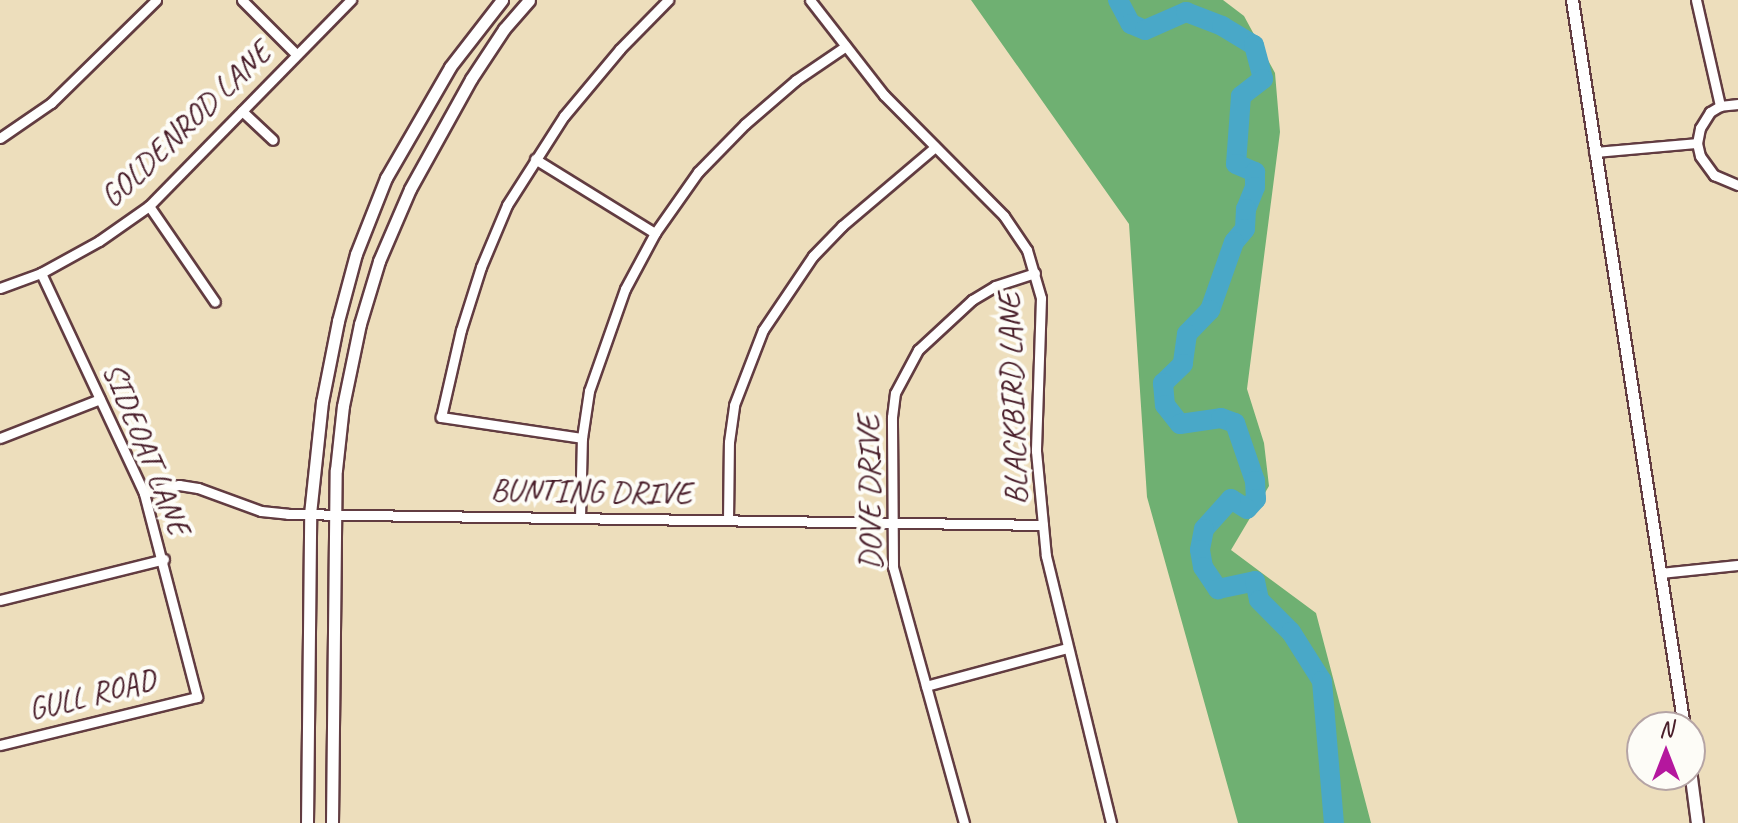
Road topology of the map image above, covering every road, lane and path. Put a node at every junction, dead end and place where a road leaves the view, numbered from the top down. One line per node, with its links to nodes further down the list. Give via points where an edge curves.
1 (156, 0): 15 (street, via 51,103)
2 (242, 0): 11 (street)
3 (351, 0): 11 (street, GOLDENROD LANE)
4 (502, 0): 32 (street, via 421,113 386,178 356,254 322,402)
5 (529, 0): 33 (street, via 447,118 379,261 343,406)
6 (668, 0): 20 (street, via 620,49)
7 (810, 0): 10 (street, BLACKBIRD LANE)
8 (1572, 0): 19 (street)
9 (1696, 0): 13 (street)
10 (846, 46): 18 (street, BLACKBIRD LANE); 23 (street, via 745,124 698,172)
11 (296, 54): 14 (street, GOLDENROD LANE)
12 (1738, 104): 13 (street)
13 (1720, 106): 17 (street, via 1704,120)
14 (242, 111): 16 (street); 22 (street, GOLDENROD LANE)
15 (0, 138)
16 (273, 140)
17 (1697, 143): 19 (street); 21 (street, via 1714,175)
18 (935, 147): 25 (street, BLACKBIRD LANE, via 1004,216); 35 (street, via 813,256 763,330 734,405)
19 (1594, 152): 40 (street)
20 (535, 159): 23 (street); 30 (street, via 507,205 481,267 441,417)
21 (1738, 185)
22 (149, 206): 24 (street, GOLDENROD LANE); 27 (street)
23 (655, 233): 30 (street, via 603,343)
24 (41, 273): 26 (street, GOLDENROD LANE); 28 (street, SIDEOAT LANE)
25 (1035, 273): 36 (street, DOVE DRIVE, via 972,300 918,350 904,372 892,417); 37 (street, BLACKBIRD LANE, via 1041,298 1036,451)
26 (0, 288)
27 (215, 302)
28 (100, 399): 29 (street); 31 (street, SIDEOAT LANE)
29 (0, 438)
30 (582, 438): 34 (street)
31 (144, 493): 32 (street, BUNTING DRIVE, via 179,485 261,511); 38 (street, SIDEOAT LANE)
32 (310, 514): 33 (street, BUNTING DRIVE); 48 (street)
33 (333, 514): 34 (street, BUNTING DRIVE); 49 (street)
34 (580, 518): 35 (street, BUNTING DRIVE)
35 (728, 520): 36 (street, BUNTING DRIVE)
36 (891, 522): 37 (street, BUNTING DRIVE); 43 (street, DOVE DRIVE, via 893,567)
37 (1043, 525): 42 (street, BLACKBIRD LANE)
38 (164, 559): 41 (street); 44 (street, SIDEOAT LANE)
39 (1738, 565): 40 (street)
40 (1660, 573): 45 (street)
41 (0, 600)
42 (1067, 648): 43 (street); 51 (street, BLACKBIRD LANE)
43 (926, 686): 50 (street, DOVE DRIVE)
44 (197, 697): 46 (street, GULL ROAD)
45 (1682, 711)
46 (0, 745)
47 (1693, 791): 52 (street)
48 (307, 823)
49 (332, 823)
50 (964, 823)
51 (1111, 823)
52 (1697, 823)

